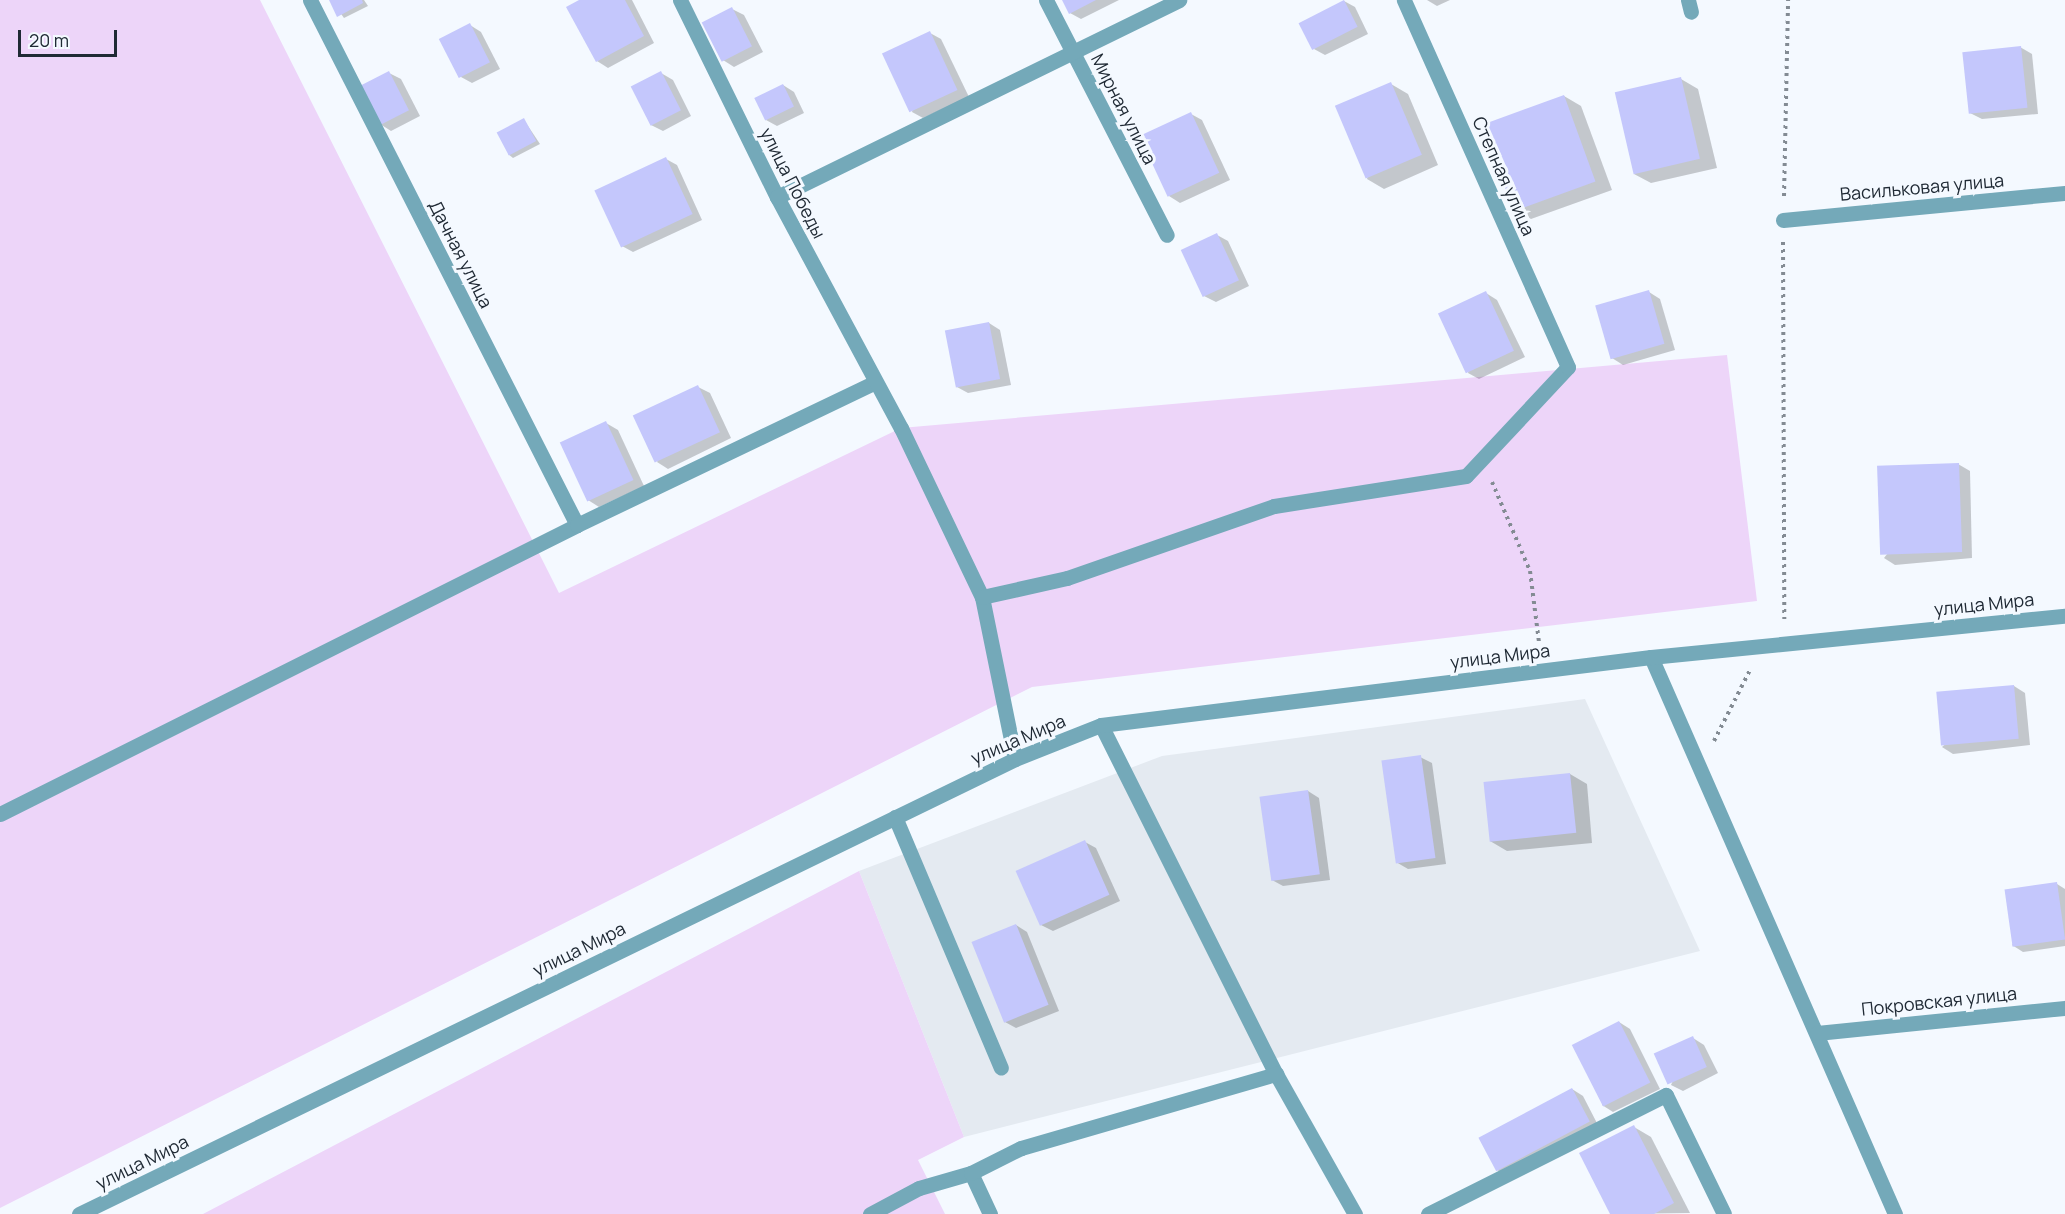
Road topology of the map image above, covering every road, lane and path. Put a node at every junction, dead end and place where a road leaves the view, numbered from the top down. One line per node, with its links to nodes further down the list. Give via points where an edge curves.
1 (310, 0): 14 (street, Дачная улица)
2 (680, 0): 9 (street, улица Победы)
3 (1046, 0): 7 (street, Мирная улица)
4 (1179, 0): 7 (street)
5 (1404, 0): 13 (street, Степная улица, via 1568,367)
6 (1788, 0): 10 (path)
7 (1074, 55): 9 (street); 11 (street, Мирная улица)
8 (2065, 193): 10 (street, Васильковая улица)
9 (777, 197): 12 (street, улица Победы)
10 (1783, 220): 18 (path)
11 (1167, 235)
12 (875, 382): 14 (street); 15 (street, улица Победы)
13 (1481, 457): 15 (street, via 1466,476 1274,506 1067,578); 17 (path, via 1530,571)
14 (577, 525): 24 (street)
15 (982, 597): 22 (street, улица Победы)
16 (2065, 616): 18 (street, улица Мира)
17 (1539, 642)
18 (1784, 644): 19 (street, улица Мира)
19 (1763, 646): 20 (street, улица Мира); 23 (path)
20 (1651, 657): 21 (street, улица Мира); 23 (street)
21 (1101, 725): 22 (street, улица Мира); 29 (street)
22 (1015, 759): 25 (street, улица Мира)
23 (1700, 768): 27 (street)
24 (0, 814)
25 (895, 817): 28 (street); 31 (street, улица Мира)
26 (2065, 1008): 27 (street, Покровская улица)
27 (1817, 1033): 37 (street)
28 (1001, 1068)
29 (1276, 1074): 30 (street, via 1021,1148); 34 (street)
30 (971, 1173): 32 (street, via 919,1188); 33 (street)
31 (79, 1214)
32 (870, 1214)
33 (990, 1214)
34 (1355, 1214)
35 (1428, 1214): 36 (street, via 1666,1095)
36 (1725, 1214)
37 (1895, 1214)

